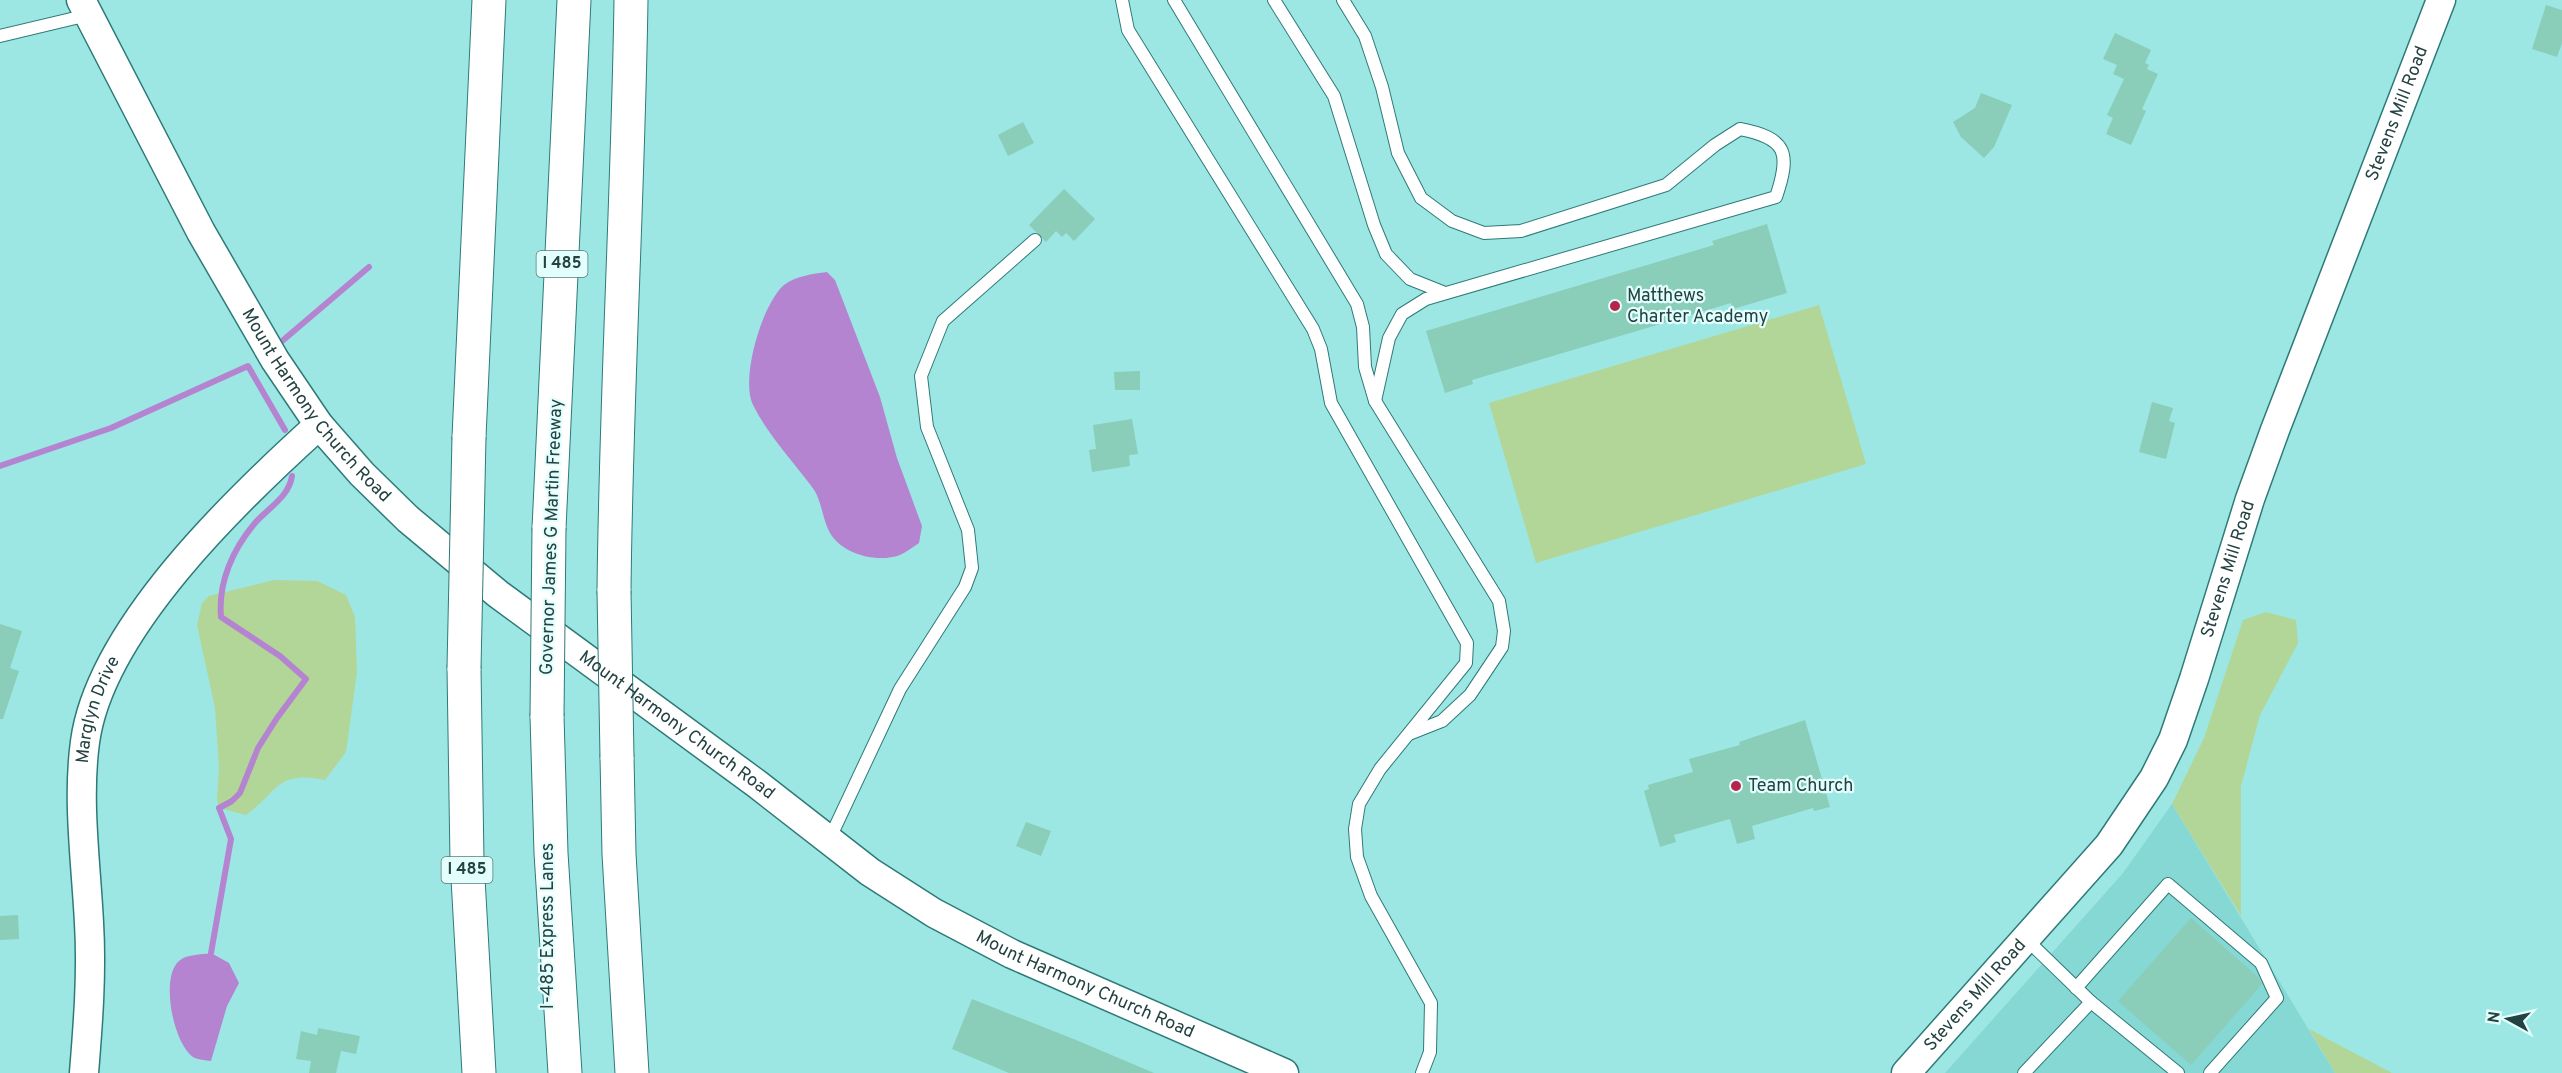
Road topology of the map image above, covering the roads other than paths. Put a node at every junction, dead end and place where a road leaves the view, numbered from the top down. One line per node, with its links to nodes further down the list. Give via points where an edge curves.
1 (489, 0): 16 (highway, I 485, bridge, via 469,436)
2 (574, 0): 17 (highway, Governor James G Martin Freeway / I 485, bridge, via 549,528)
3 (632, 0): 27 (highway, bridge, via 614,591 619,854)
4 (1122, 0): 15 (lane, via 1128,30 1313,328 1331,403 1467,643 1466,663)
5 (1174, 0): 13 (lane, via 1357,304 1363,327 1365,367)
6 (1274, 0): 12 (lane, via 1334,96 1386,254 1410,279)
7 (1343, 0): 12 (lane, via 1365,36 1398,153 1421,198 1452,221 1484,233 1521,231 1666,185 1740,129 1776,141 1782,152 1784,171 1776,197)
8 (2441, 0): 19 (street, Stevens Mill Road, via 2268,449 2173,740 2120,830)
9 (84, 7): 10 (lane); 14 (street, Mount Harmony Church Road, via 201,232 275,360)
10 (0, 36)
11 (1035, 240): 18 (lane, via 943,321 921,376 927,428 968,530 972,568 965,587 900,689)
12 (1445, 293): 13 (lane, via 1402,314 1389,338)
13 (1375, 401): 15 (lane, via 1499,601 1504,631 1502,647 1470,695 1442,721)
14 (319, 425): 18 (street, Mount Harmony Church Road, via 408,519 498,594); 22 (street, Marglyn Drive, via 268,470 167,582 115,659 90,717 82,769 90,938)
15 (1408, 734): 29 (lane, via 1359,804 1355,830 1359,865 1371,896 1431,1003 1430,1052)
16 (465, 758): 23 (highway, I 485); 24 (highway, I 485, via 481,967)
17 (549, 778): 25 (highway, I-485 Express Lanes / I 485); 26 (highway, Governor James G Martin Freeway / I 485)
18 (830, 840): 28 (street, Mount Harmony Church Road, via 870,872 969,934)
19 (2026, 939): 20 (lane); 30 (street, Stevens Mill Road)
20 (2076, 987): 21 (lane); 33 (lane, via 2168,884 2261,963 2277,998)
21 (2091, 1002): 31 (lane); 32 (lane)
22 (84, 1073)
23 (479, 1073)
24 (494, 1073)
25 (548, 1073)
26 (565, 1073)
27 (632, 1073)
28 (1284, 1073)
29 (1422, 1073)
30 (1906, 1073)
31 (2024, 1073)
32 (2178, 1073)
33 (2210, 1073)

